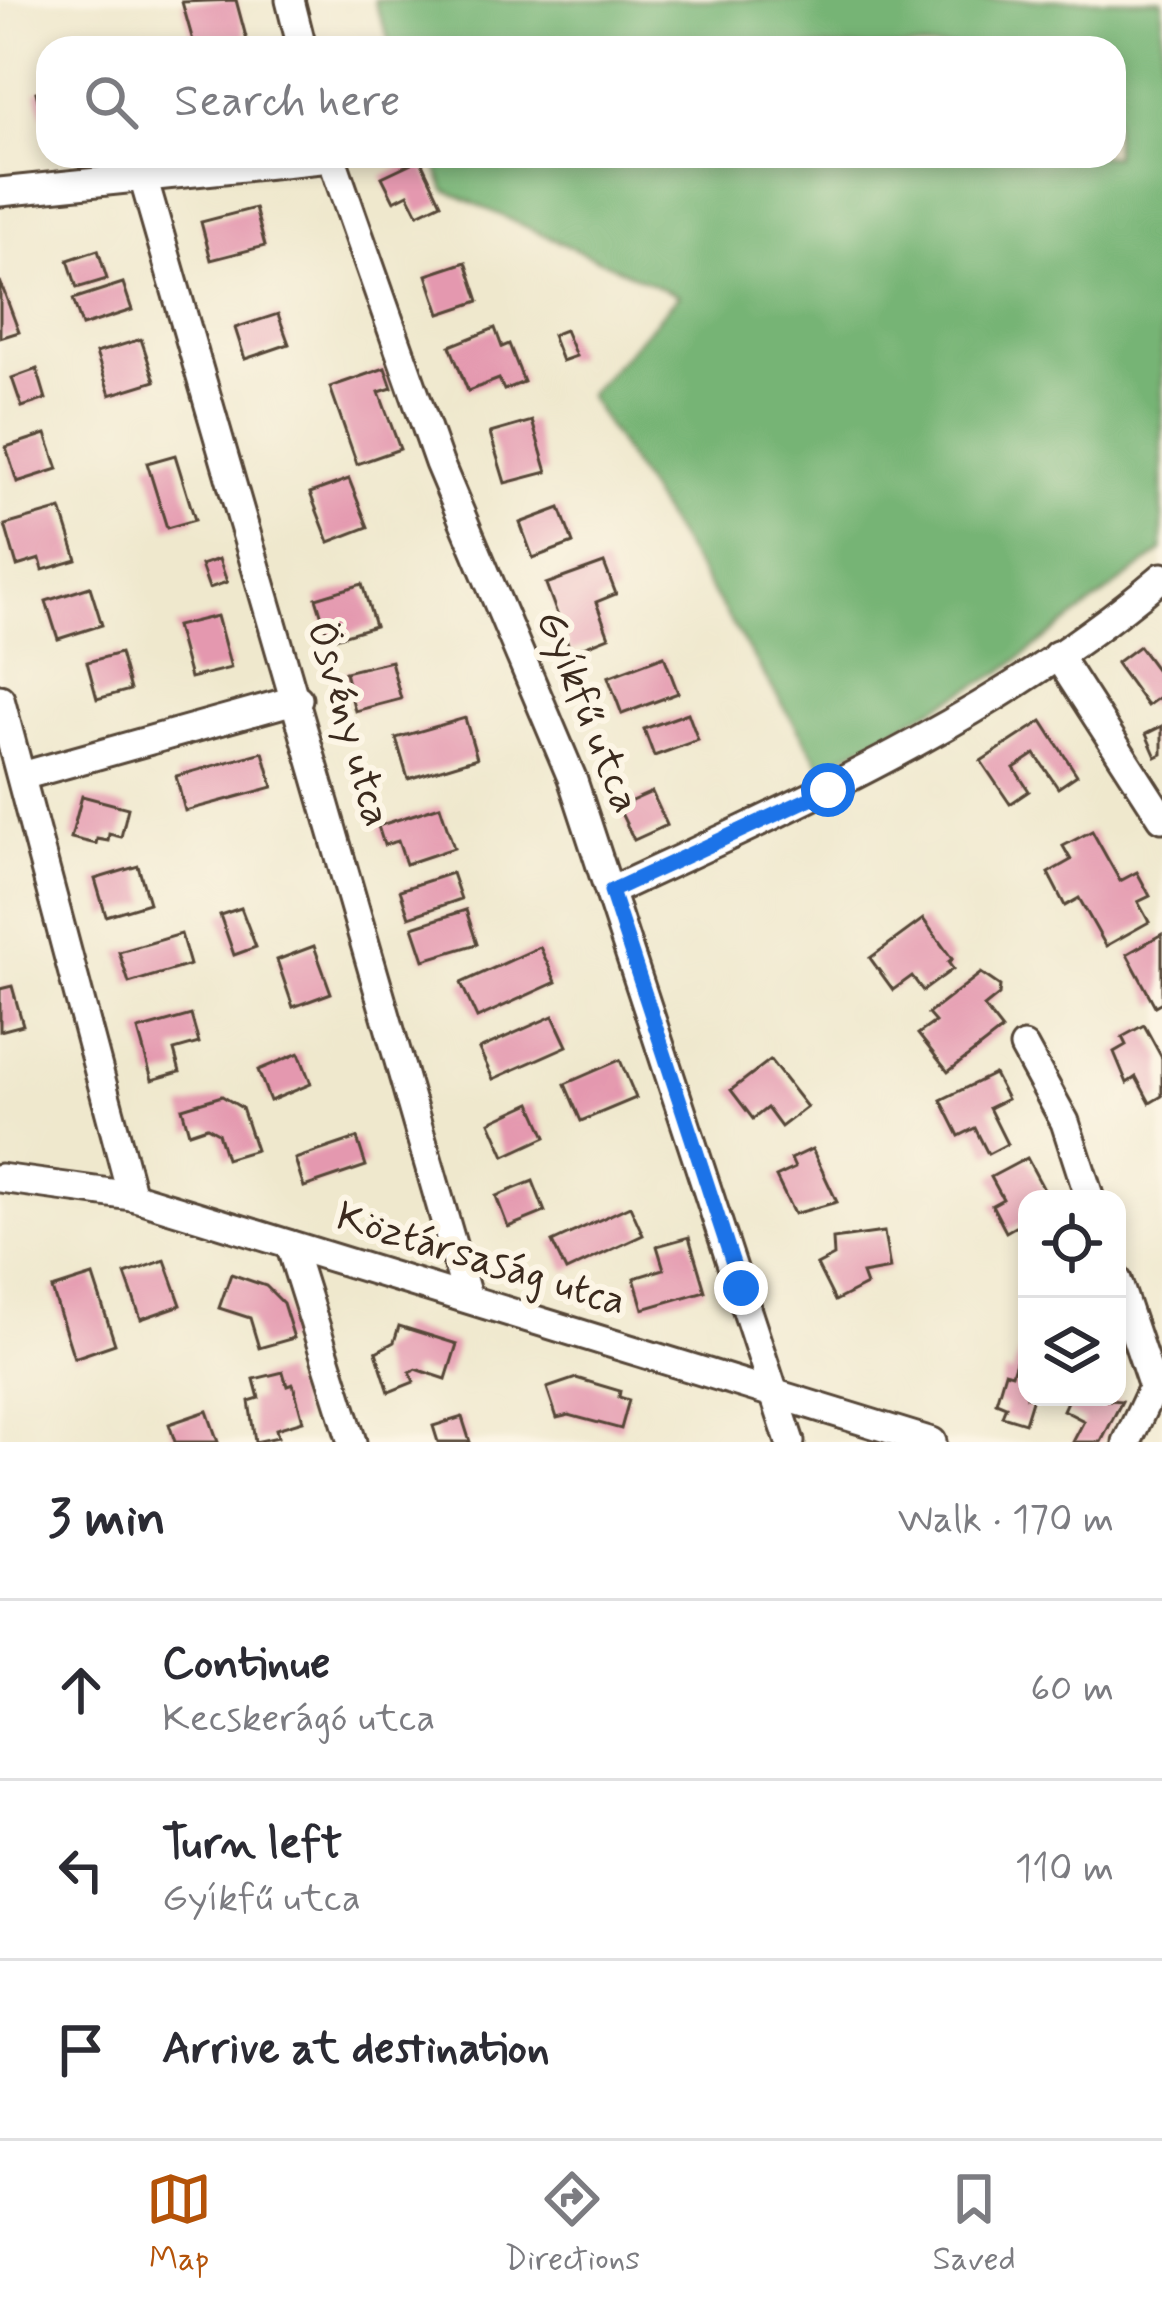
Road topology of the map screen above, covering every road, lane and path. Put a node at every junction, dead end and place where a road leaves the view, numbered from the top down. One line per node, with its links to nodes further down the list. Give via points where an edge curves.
1 (290, 0): 2 (street)
2 (299, 36)
3 (228, 168): 5 (street)
4 (335, 168): 13 (street, Gyíkfű utca, via 439,463)
5 (143, 177): 6 (street); 10 (street, Ösvény utca)
6 (0, 192)
7 (1162, 577): 8 (street)
8 (1057, 655): 12 (street); 13 (street, via 828,790)
9 (0, 699): 11 (street)
10 (298, 699): 11 (street); 19 (street, Ösvény utca)
11 (22, 776): 17 (street)
12 (1162, 818)
13 (611, 891): 22 (street, Gyíkfű utca)
14 (1024, 1047): 16 (street, via 1065,1122)
15 (0, 1178): 17 (street, Köztársaság utca)
16 (1087, 1190)
17 (133, 1196): 18 (street, Köztársaság utca)
18 (290, 1245): 19 (street, Köztársaság utca); 23 (street)
19 (467, 1296): 22 (street, Köztársaság utca)
20 (1124, 1298): 21 (street)
21 (1157, 1386): 26 (street)
22 (777, 1398): 24 (street, Gyíkfű utca); 25 (street, Köztársaság utca)
23 (352, 1442)
24 (790, 1442)
25 (932, 1442)
26 (1126, 1442)

